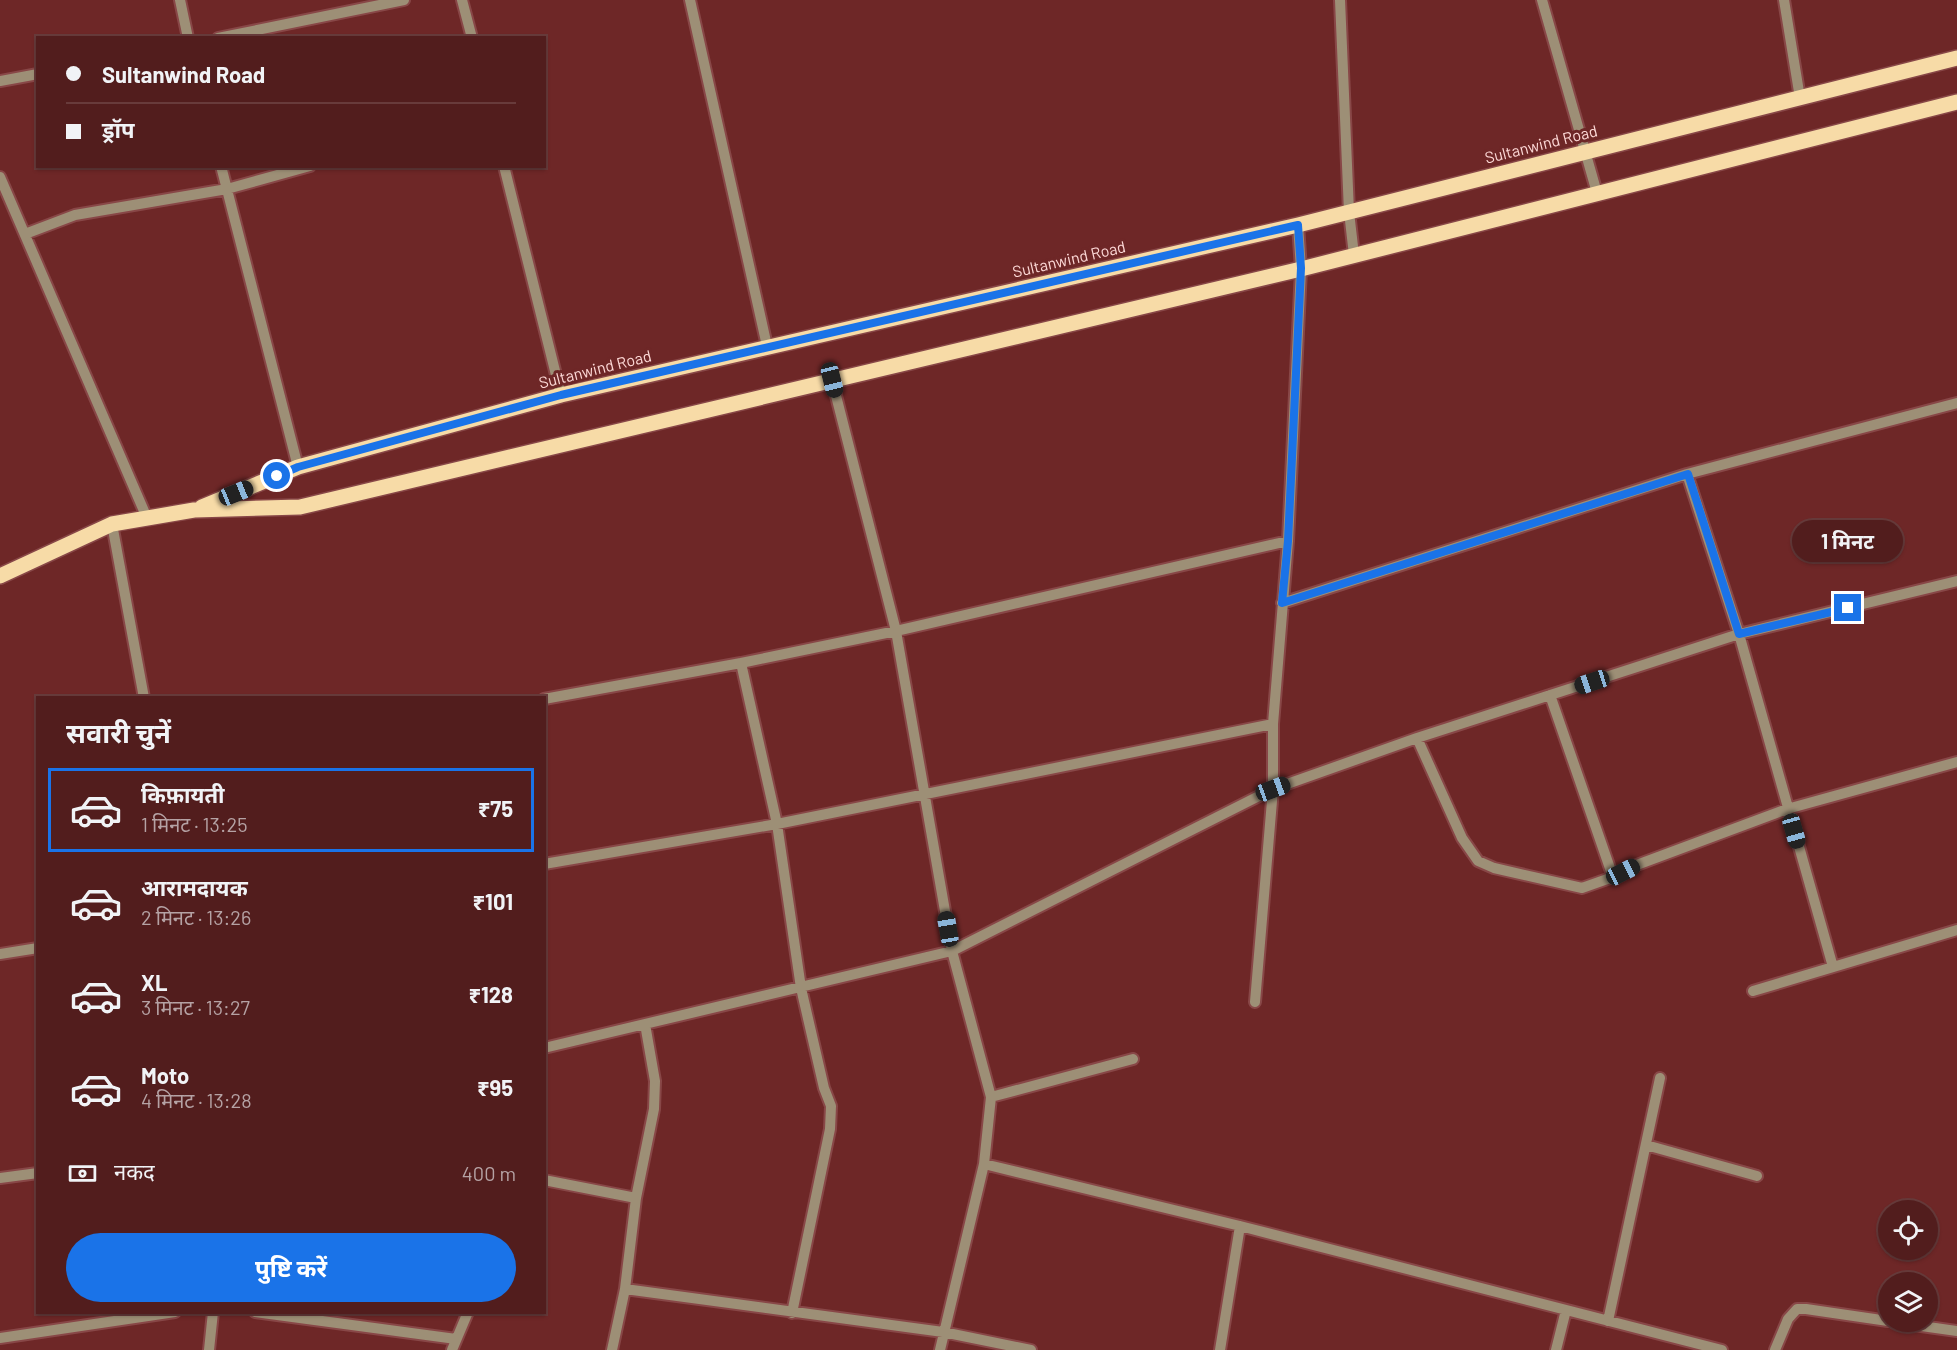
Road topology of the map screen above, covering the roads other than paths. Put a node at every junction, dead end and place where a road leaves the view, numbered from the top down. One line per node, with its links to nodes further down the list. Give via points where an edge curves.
1 (180, 0): 8 (street)
2 (404, 0): 9 (street)
3 (462, 0): 10 (street)
4 (690, 0): 28 (street)
5 (1340, 0): 23 (street)
6 (1542, 0): 16 (street)
7 (1784, 0): 14 (street)
8 (188, 36)
9 (228, 36)
10 (471, 36)
11 (1957, 58): 14 (main road, Sultanwind Road)
12 (36, 74): 13 (street)
13 (0, 81)
14 (1800, 98): 16 (main road, Sultanwind Road)
15 (1957, 102): 22 (main road)
16 (1584, 152): 22 (street); 23 (main road, Sultanwind Road)
17 (221, 168): 21 (street)
18 (303, 168): 21 (street)
19 (504, 168): 30 (street)
20 (0, 177): 25 (street)
21 (226, 189): 25 (street, via 75,215); 32 (street)
22 (1596, 194): 26 (main road)
23 (1349, 212): 24 (main road, Sultanwind Road); 26 (street)
24 (1298, 225): 27 (street); 28 (main road, Sultanwind Road)
25 (25, 234): 35 (street)
26 (1354, 255): 27 (main road)
27 (1301, 268): 29 (main road); 37 (street)
28 (767, 346): 30 (main road, Sultanwind Road)
29 (832, 380): 34 (main road, via 300,507); 41 (street)
30 (561, 395): 32 (main road, Sultanwind Road)
31 (1957, 403): 33 (street)
32 (298, 467): 34 (main road, Sultanwind Road)
33 (1688, 474): 40 (street); 42 (street)
34 (194, 510): 35 (main road)
35 (147, 518): 36 (main road)
36 (112, 524): 38 (main road); 45 (street)
37 (1288, 541): 40 (street); 41 (street)
38 (0, 576)
39 (1957, 581): 42 (street)
40 (1282, 603): 47 (street)
41 (896, 631): 43 (street); 51 (street)
42 (1739, 634): 44 (street); 52 (street)
43 (741, 663): 46 (street); 53 (street)
44 (1550, 695): 48 (street); 55 (street)
45 (144, 696)
46 (546, 699)
47 (1273, 724): 50 (street); 51 (street)
48 (1417, 738): 50 (street); 55 (street, via 1462,838 1478,861 1582,888)
49 (1957, 762): 52 (street)
50 (1273, 789): 58 (street); 63 (street)
51 (924, 794): 53 (street); 58 (street)
52 (1787, 809): 55 (street); 60 (street)
53 (777, 824): 54 (street); 61 (street)
54 (546, 864)
55 (1613, 877)
56 (1957, 930): 60 (street)
57 (36, 948): 59 (street)
58 (952, 951): 61 (street); 68 (street)
59 (0, 954)
60 (1833, 967): 62 (street)
61 (801, 988): 64 (street); 79 (street, via 831,1118)
62 (1753, 991)
63 (1255, 1002)
64 (645, 1024): 65 (street); 75 (street, via 655,1081 654,1109)
65 (546, 1048)
66 (1133, 1059): 68 (street)
67 (1660, 1078): 69 (street)
68 (991, 1097): 70 (street)
69 (1646, 1145): 72 (street); 85 (street)
70 (984, 1164): 76 (street); 88 (street)
71 (36, 1173): 73 (street)
72 (1757, 1176)
73 (0, 1178)
74 (546, 1180): 75 (street)
75 (636, 1198): 77 (street)
76 (1240, 1226): 78 (street); 95 (street)
77 (625, 1289): 79 (street); 92 (street)
78 (1566, 1310): 85 (street); 96 (street)
79 (792, 1313): 88 (street)
80 (162, 1314): 89 (street)
81 (213, 1314): 91 (street)
82 (267, 1314): 90 (street)
83 (467, 1314): 90 (street)
84 (1878, 1320): 98 (street, via 1797,1309 1788,1319)
85 (1608, 1321): 97 (street)
86 (1938, 1328): 87 (street)
87 (1957, 1331)
88 (943, 1332): 93 (street); 94 (street)
89 (0, 1338)
90 (454, 1345)
91 (209, 1350)
92 (612, 1350)
93 (940, 1350)
94 (1031, 1350)
95 (1220, 1350)
96 (1556, 1350)
97 (1722, 1350)
98 (1775, 1350)

